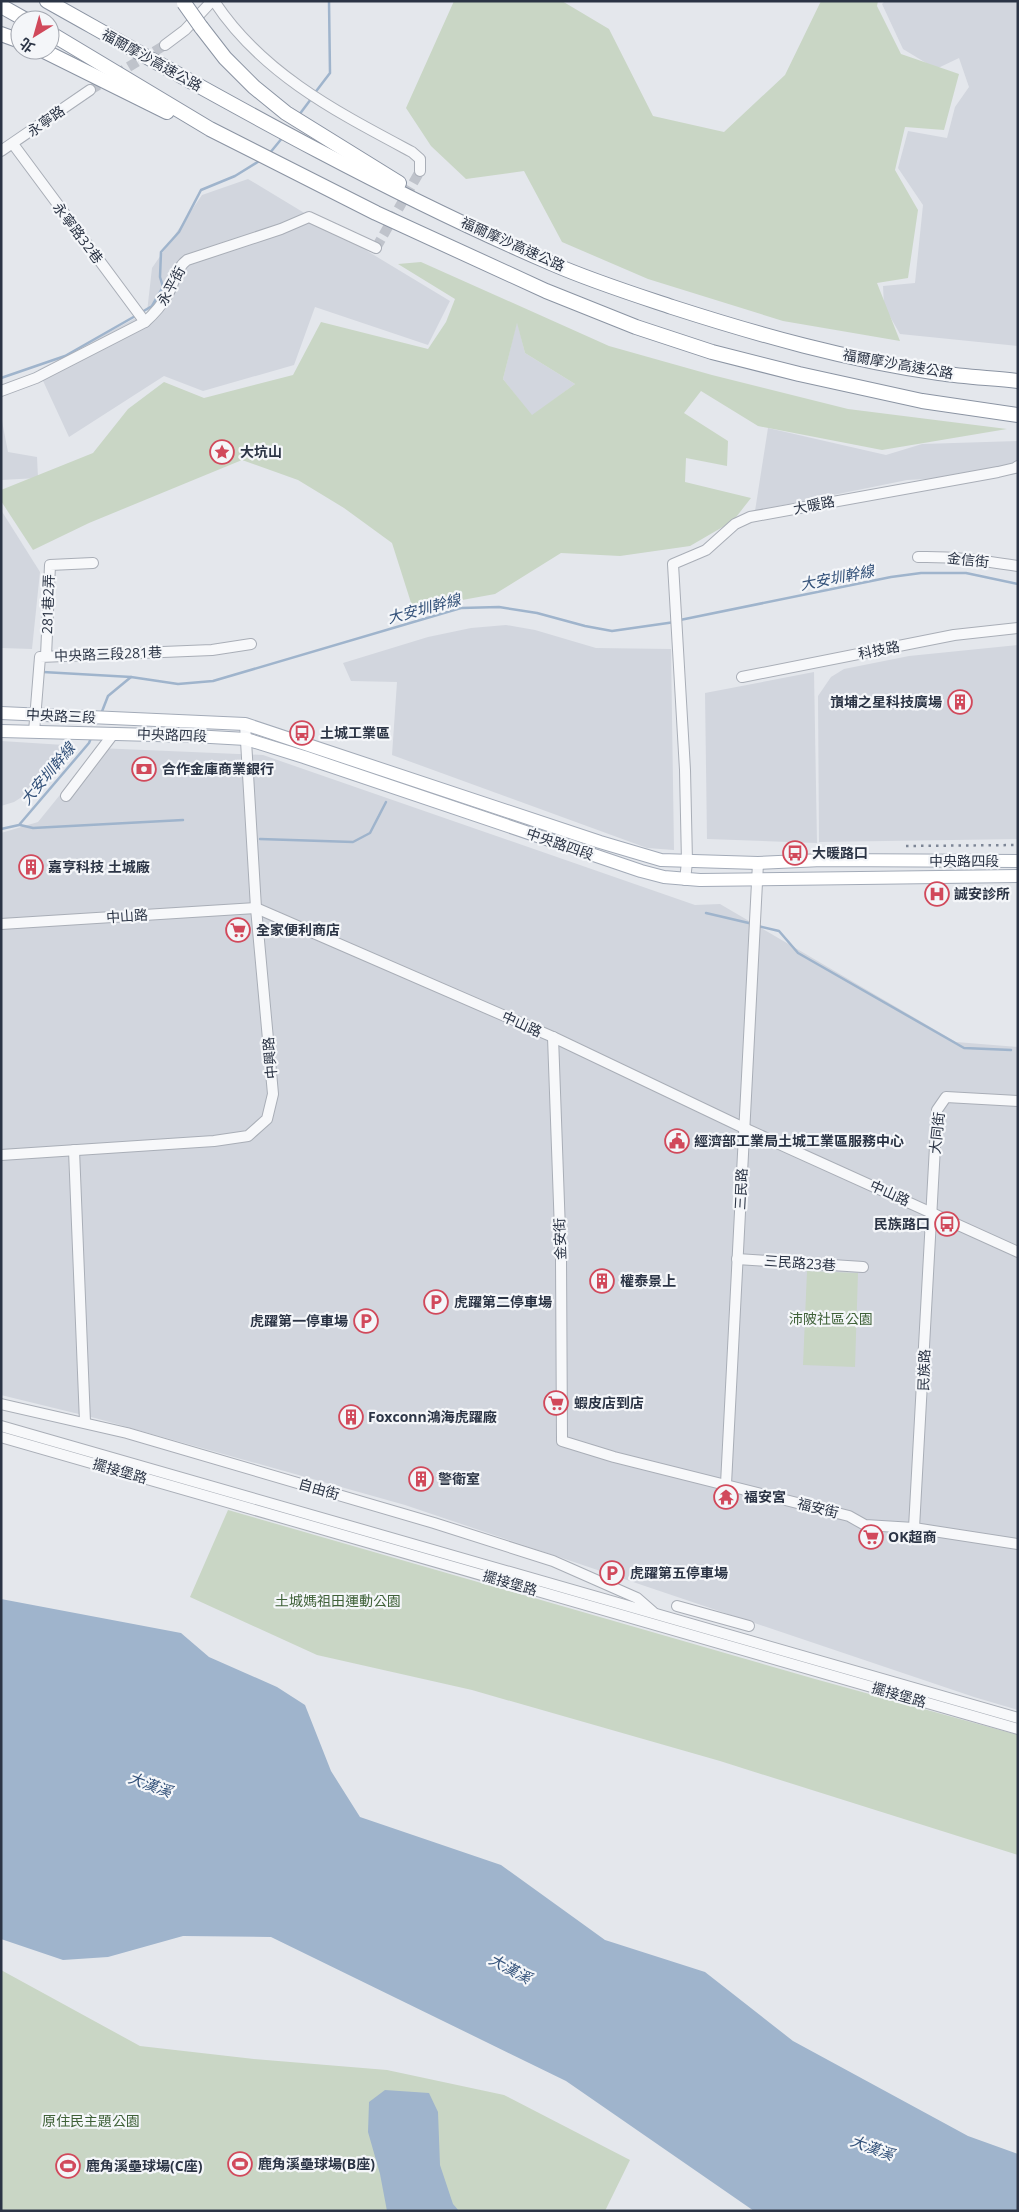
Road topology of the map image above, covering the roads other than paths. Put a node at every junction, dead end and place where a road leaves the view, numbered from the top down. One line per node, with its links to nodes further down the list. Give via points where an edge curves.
1 (47, 1): 13 (highway, 福爾摩沙高速公路, via 285,134)
2 (184, 2): 13 (highway, bridge, via 225,58 254,87 296,119 396,181)
3 (211, 4): 5 (street); 11 (street, via 277,71 307,94 412,152 420,158)
4 (60, 39): 8 (highway, 福爾摩沙高速公路)
5 (165, 45)
6 (60, 59): 8 (highway, via 169,113)
7 (90, 90): 9 (street, 永寧路)
8 (210, 129): 17 (highway, 福爾摩沙高速公路, via 376,213 546,291 636,327 712,352 798,374 922,402)
9 (13, 144): 10 (street, 永寧路); 14 (street, 永寧路32巷)
10 (1, 151)
11 (420, 171)
12 (376, 248): 14 (street, 永平街, via 310,217 187,260 181,265 168,294)
13 (554, 265): 15 (highway, 福爾摩沙高速公路, via 719,322 812,348 938,373)
14 (145, 322): 16 (street, 永平街, via 36,378)
15 (1018, 381)
16 (1, 391)
17 (1018, 415)
18 (1018, 466): 36 (street, 大暖路, via 750,517 735,524 706,550 673,564)
19 (918, 557): 21 (street, 金信街, via 974,559)
20 (93, 563): 24 (street, 281巷2弄, via 50,565)
21 (1018, 566)
22 (1018, 628): 25 (street, 科技路, via 954,635)
23 (251, 644): 24 (street, 中央路三段281巷, via 212,650)
24 (46, 656): 27 (street, 中央路三段281巷, via 40,656)
25 (742, 677)
26 (1, 713): 27 (main road, 中央路三段)
27 (34, 714): 28 (main road, 中央路三段); 31 (street, 中央路三段281巷)
28 (122, 719): 29 (main road, 中央路四段)
29 (245, 724): 33 (street, 中興路); 36 (main road, 中央路四段, via 600,842 661,860)
30 (1, 731): 31 (main road, 中央路三段)
31 (34, 732): 32 (main road, 中央路三段)
32 (114, 733): 33 (main road, 中央路四段); 34 (street)
33 (246, 739): 40 (main road, 中央路四段, via 640,871); 41 (street, 中興路)
34 (66, 796)
35 (1018, 861): 37 (main road, 中央路四段, via 822,860)
36 (687, 862): 37 (main road, 中央路四段); 40 (street)
37 (758, 863): 39 (street, 三民路)
38 (1018, 876): 39 (main road, 中央路四段)
39 (756, 879): 40 (main road, 中央路四段); 45 (street, 三民路)
40 (685, 880)
41 (256, 908): 42 (street, 中山路); 43 (street, 中山路); 46 (street, 中興路, via 273,1094 267,1119 248,1136)
42 (1, 924)
43 (553, 1037): 45 (street, 中山路); 56 (street, 金安街, via 561,1258)
44 (1018, 1101): 48 (street, 大同街, via 946,1097 937,1110)
45 (744, 1128): 48 (street, 中山路); 50 (street, 三民路)
46 (74, 1150): 47 (street, 中興路); 53 (street)
47 (1, 1155)
48 (932, 1212): 49 (street, 中山路); 58 (street, 民族路)
49 (1018, 1252)
50 (738, 1259): 51 (street, 三民路23巷); 57 (street, 三民路)
51 (863, 1267)
52 (1, 1404): 53 (street, 自由街)
53 (85, 1422): 61 (street, 自由街, via 553,1560 637,1598)
54 (1, 1426): 61 (street, 擺接堡路)
55 (1, 1437): 64 (street, 擺接堡路)
56 (562, 1441): 57 (street, 福安街)
57 (726, 1484): 58 (street, 福安街, via 848,1516 865,1525)
58 (914, 1528): 59 (street, 福安街)
59 (1018, 1544)
60 (677, 1606): 62 (street)
61 (656, 1614): 63 (street, 擺接堡路)
62 (749, 1626)
63 (1018, 1718)
64 (1018, 1729)

